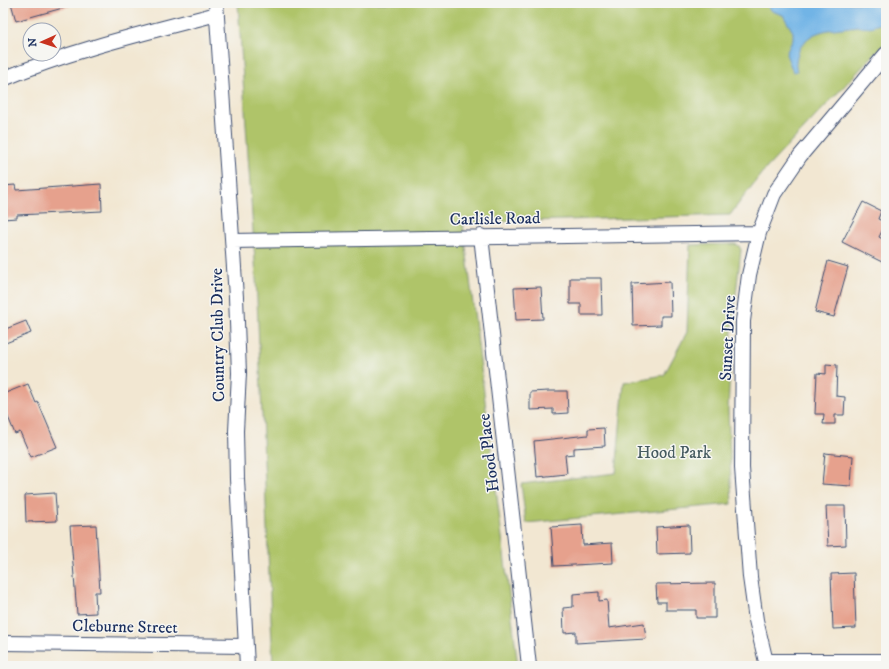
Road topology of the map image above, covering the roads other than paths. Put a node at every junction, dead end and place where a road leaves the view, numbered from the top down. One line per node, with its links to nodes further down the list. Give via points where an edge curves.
1 (216, 9): 3 (street, via 114,40); 6 (street, Country Club Drive)
2 (886, 54): 4 (street, Sunset Drive, via 800,156 774,194)
3 (3, 79)
4 (759, 232): 5 (street, Carlisle Road); 10 (street, Sunset Drive, via 749,275 743,321 742,468 750,577)
5 (481, 236): 6 (street, Carlisle Road); 12 (street, Hood Place)
6 (233, 241): 8 (street, Country Club Drive, via 239,373 237,479)
7 (3, 643): 8 (street, Cleburne Street)
8 (246, 646): 11 (street, Country Club Drive)
9 (886, 661): 10 (street)
10 (766, 664)
11 (247, 666)
12 (529, 666)

